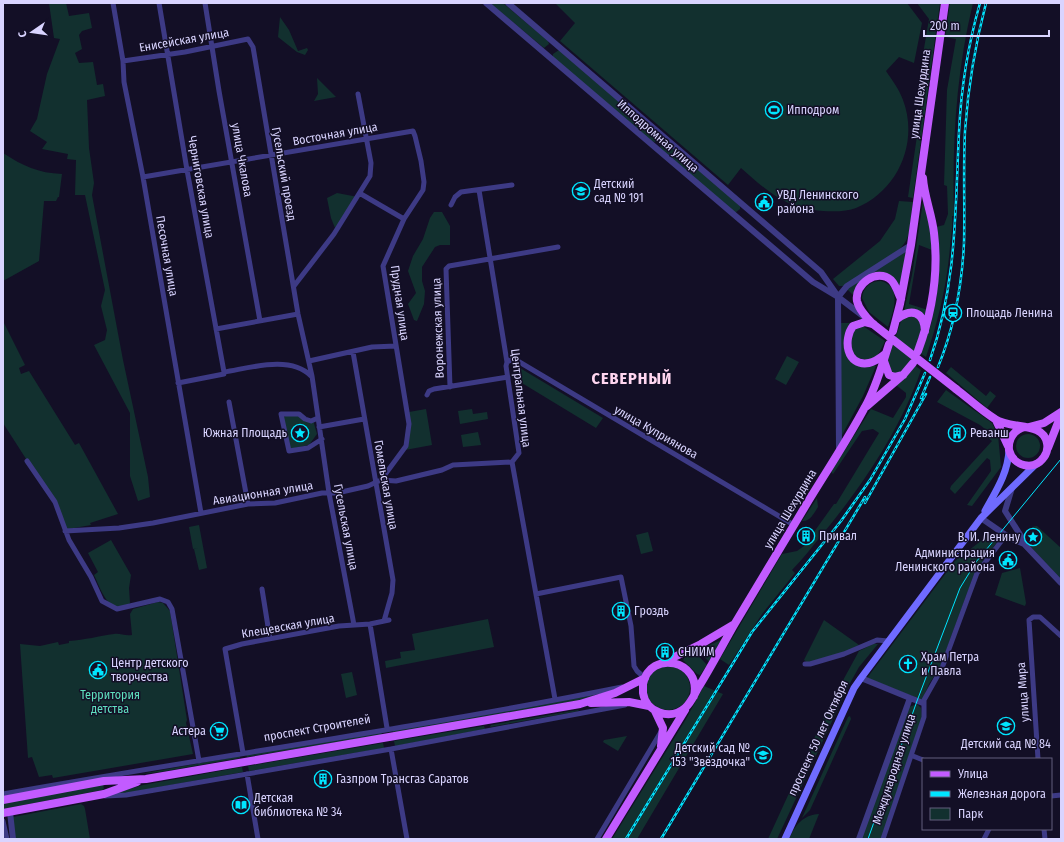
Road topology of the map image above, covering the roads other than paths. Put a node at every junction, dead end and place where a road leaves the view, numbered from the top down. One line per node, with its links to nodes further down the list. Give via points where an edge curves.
1 (113, 3): 10 (street, Песочная улица)
2 (160, 3): 9 (street, Черниговская улица)
3 (205, 3): 8 (street, улица Чкалова)
4 (486, 3): 30 (street, Ипподромная улица, via 816,284)
5 (508, 3): 30 (street, Ипподромная улица, via 821,272)
6 (945, 3): 16 (main road, улица Шехурдина)
7 (248, 39): 8 (street, Енисейская улица); 14 (street, Гусельский проезд, via 253,47)
8 (211, 46): 9 (street, Енисейская улица); 15 (street, улица Чкалова)
9 (169, 54): 10 (street, Енисейская улица); 17 (street, Черниговская улица)
10 (123, 61): 18 (street, Песочная улица, via 124,82)
11 (358, 94): 13 (street)
12 (412, 131): 13 (street, Восточная улица); 25 (street, Прудная улица, via 424,182 423,190)
13 (367, 139): 14 (street, Восточная улица); 21 (street, via 371,163 370,176)
14 (271, 156): 15 (street, Восточная улица); 29 (street, Гусельский проезд)
15 (232, 162): 17 (street, Восточная улица); 34 (street, улица Чкалова)
16 (923, 165): 22 (main road, улица Шехурдина); 23 (main road, улица Шехурдина)
17 (187, 170): 18 (street, Восточная улица); 36 (street, Черниговская улица)
18 (143, 177): 51 (street, Песочная улица)
19 (512, 185): 20 (street)
20 (479, 190): 24 (street, via 458,194); 28 (street, Центральная улица)
21 (361, 194): 25 (street); 29 (street)
22 (928, 201): 23 (main road, via 921,198); 38 (main road, улица Шехурдина, via 934,231 936,263 931,309)
23 (916, 203): 26 (main road, улица Шехурдина)
24 (451, 205)
25 (404, 219): 40 (street, Прудная улица, via 383,266)
26 (910, 245): 30 (street, via 847,286); 31 (main road, улица Шехурдина)
27 (558, 248): 28 (street)
28 (491, 260): 45 (street, Центральная улица); 52 (street, Воронежская улица, via 449,266 446,269)
29 (294, 286): 32 (street, Гусельский проезд)
30 (838, 297): 35 (street); 64 (street)
31 (901, 300): 33 (main road, улица Шехурдина); 35 (main road, via 889,279 875,276 866,280 858,291 857,300)
32 (298, 314): 34 (street); 44 (street, Гусельская улица)
33 (897, 319): 37 (main road, улица Шехурдина); 38 (main road, via 908,312 916,314 922,319)
34 (260, 320): 36 (street)
35 (873, 324): 43 (main road, via 864,322 853,326 847,341 848,352 854,359 866,364); 59 (main road, bridge)
36 (216, 329): 47 (street, Черниговская улица)
37 (893, 331)
38 (925, 331): 41 (main road, улица Шехурдина)
39 (888, 344): 43 (main road, улица Шехурдина)
40 (396, 346): 42 (street, via 372,347); 69 (street, Прудная улица, via 409,424 406,446)
41 (918, 351)
42 (353, 352): 44 (street); 58 (street, Гомельская улица)
43 (884, 357): 48 (main road, via 885,369 889,375); 55 (main road, улица Шехурдина)
44 (309, 361): 49 (street, Гусельская улица)
45 (507, 362): 50 (street, Центральная улица); 75 (street, улица Куприянова, via 516,360)
46 (912, 363): 48 (main road, улица Шехурдина)
47 (224, 373): 49 (street, via 276,364 299,368); 51 (street)
48 (903, 375): 55 (main road, улица Шехурдина)
49 (312, 376): 57 (street, Гусельская улица)
50 (508, 377): 52 (street); 67 (street, Центральная улица, via 519,453)
51 (178, 383): 73 (street, Песочная улица)
52 (450, 386): 53 (street, via 429,391)
53 (427, 395)
54 (229, 402): 72 (street)
55 (866, 406): 64 (main road, улица Шехурдина)
56 (1061, 414): 61 (main road, via 1044,423); 63 (main road)
57 (318, 418): 60 (street, Гусельская улица); 62 (street, via 311,421 299,414 281,414 288,451 308,448)
58 (364, 419): 60 (street); 69 (street, Гомельская улица)
59 (996, 420): 61 (main road); 65 (main road)
60 (319, 427): 62 (street, Гусельская улица)
61 (1027, 427): 63 (main road, via 1043,434); 65 (main road, via 1018,430 1012,436)
62 (322, 439): 71 (street, Гусельская улица)
63 (1048, 449): 68 (main road, via 1044,458)
64 (839, 450): 75 (main road, улица Шехурдина)
65 (1009, 450): 68 (main road, via 1019,463 1028,466); 74 (main road, проспект 50 лет Октября, via 1004,475)
66 (27, 461): 76 (street, via 55,502)
67 (512, 462): 69 (street, Авиационная улица, via 453,465 396,481); 81 (street, Центральная улица)
68 (1036, 464): 70 (main road, проспект 50 лет Октября)
69 (378, 482): 71 (street, Авиационная улица, via 353,490); 82 (street, Гомельская улица, via 393,580 387,620)
70 (1013, 487): 74 (main road, проспект 50 лет Октября); 78 (street, via 1005,511)
71 (329, 493): 72 (street, Авиационная улица, via 275,503); 84 (street, Гусельская улица)
72 (248, 504): 73 (street, Авиационная улица)
73 (201, 513): 76 (street, Авиационная улица, via 119,528)
74 (982, 518): 77 (street); 87 (main road, проспект 50 лет Октября)
75 (794, 525): 83 (main road, улица Шехурдина)
76 (65, 531): 108 (street, via 102,601 117,609 160,599 168,602 172,610)
77 (1006, 535): 78 (street); 98 (street, Международная улица, via 977,573 942,668 931,684)
78 (1024, 544): 79 (street)
79 (1061, 583)
80 (262, 588): 86 (street)
81 (536, 594): 90 (street, via 621,577 631,626 634,666 636,672); 95 (street, Центральная улица)
82 (370, 624): 84 (street); 101 (street)
83 (735, 624): 88 (main road, улица Шехурдина); 93 (main road, улица Шехурдина)
84 (354, 625): 86 (street, Клещевская улица)
85 (1061, 636): 107 (street, улица Мира, via 1040,617 1033,617 1028,623)
86 (270, 639): 105 (street, Клещевская улица, via 225,649)
87 (888, 642): 89 (street, via 877,640 844,654); 91 (main road, проспект 50 лет Октября)
88 (663, 662): 90 (main road, via 652,669); 93 (main road, via 675,663 687,670 694,682)
89 (805, 664)
90 (645, 678): 92 (main road, проспект Строителей); 100 (main road, via 643,691)
91 (860, 678): 94 (street, Международная улица); 126 (main road, проспект 50 лет Октября)
92 (634, 684): 95 (street, проспект Строителей); 97 (main road, проспект Строителей)
93 (694, 696): 99 (main road)
94 (910, 698): 98 (street); 127 (street, Международная улица)
95 (555, 699): 101 (street, проспект Строителей)
96 (635, 703): 97 (main road, проспект Строителей); 100 (main road, проспект Строителей); 103 (street, проспект Строителей)
97 (580, 704): 112 (main road, проспект Строителей)
98 (923, 704): 106 (street, Международная улица, via 924,717)
99 (686, 707): 100 (main road, via 672,714); 104 (main road)
100 (652, 708): 102 (main road)
101 (387, 728): 105 (street, проспект Строителей)
102 (663, 728): 104 (main road); 124 (street)
103 (391, 749): 110 (street, проспект Строителей); 123 (street)
104 (660, 751): 125 (main road)
105 (243, 753): 108 (street, проспект Строителей)
106 (913, 756): 109 (street); 128 (street, Международная улица)
107 (1038, 758)
108 (199, 760): 111 (street, проспект Строителей)
109 (922, 760)
110 (247, 774): 115 (street, проспект Строителей, via 126,794); 122 (street)
111 (104, 778): 112 (main road, проспект Строителей); 113 (street, проспект Строителей); 114 (street, via 108,789); 116 (main road, проспект Строителей)
112 (146, 779): 114 (main road, проспект Строителей)
113 (3, 794)
114 (104, 794): 115 (main road, проспект Строителей)
115 (88, 797): 117 (main road, проспект Строителей)
116 (3, 800)
117 (6, 812): 121 (street)
118 (3, 821): 120 (street)
119 (988, 830): 129 (street)
120 (7, 839)
121 (13, 839)
122 (258, 839)
123 (407, 839)
124 (597, 839)
125 (606, 839)
126 (785, 839)
127 (859, 839)
128 (883, 839)
129 (984, 839)

